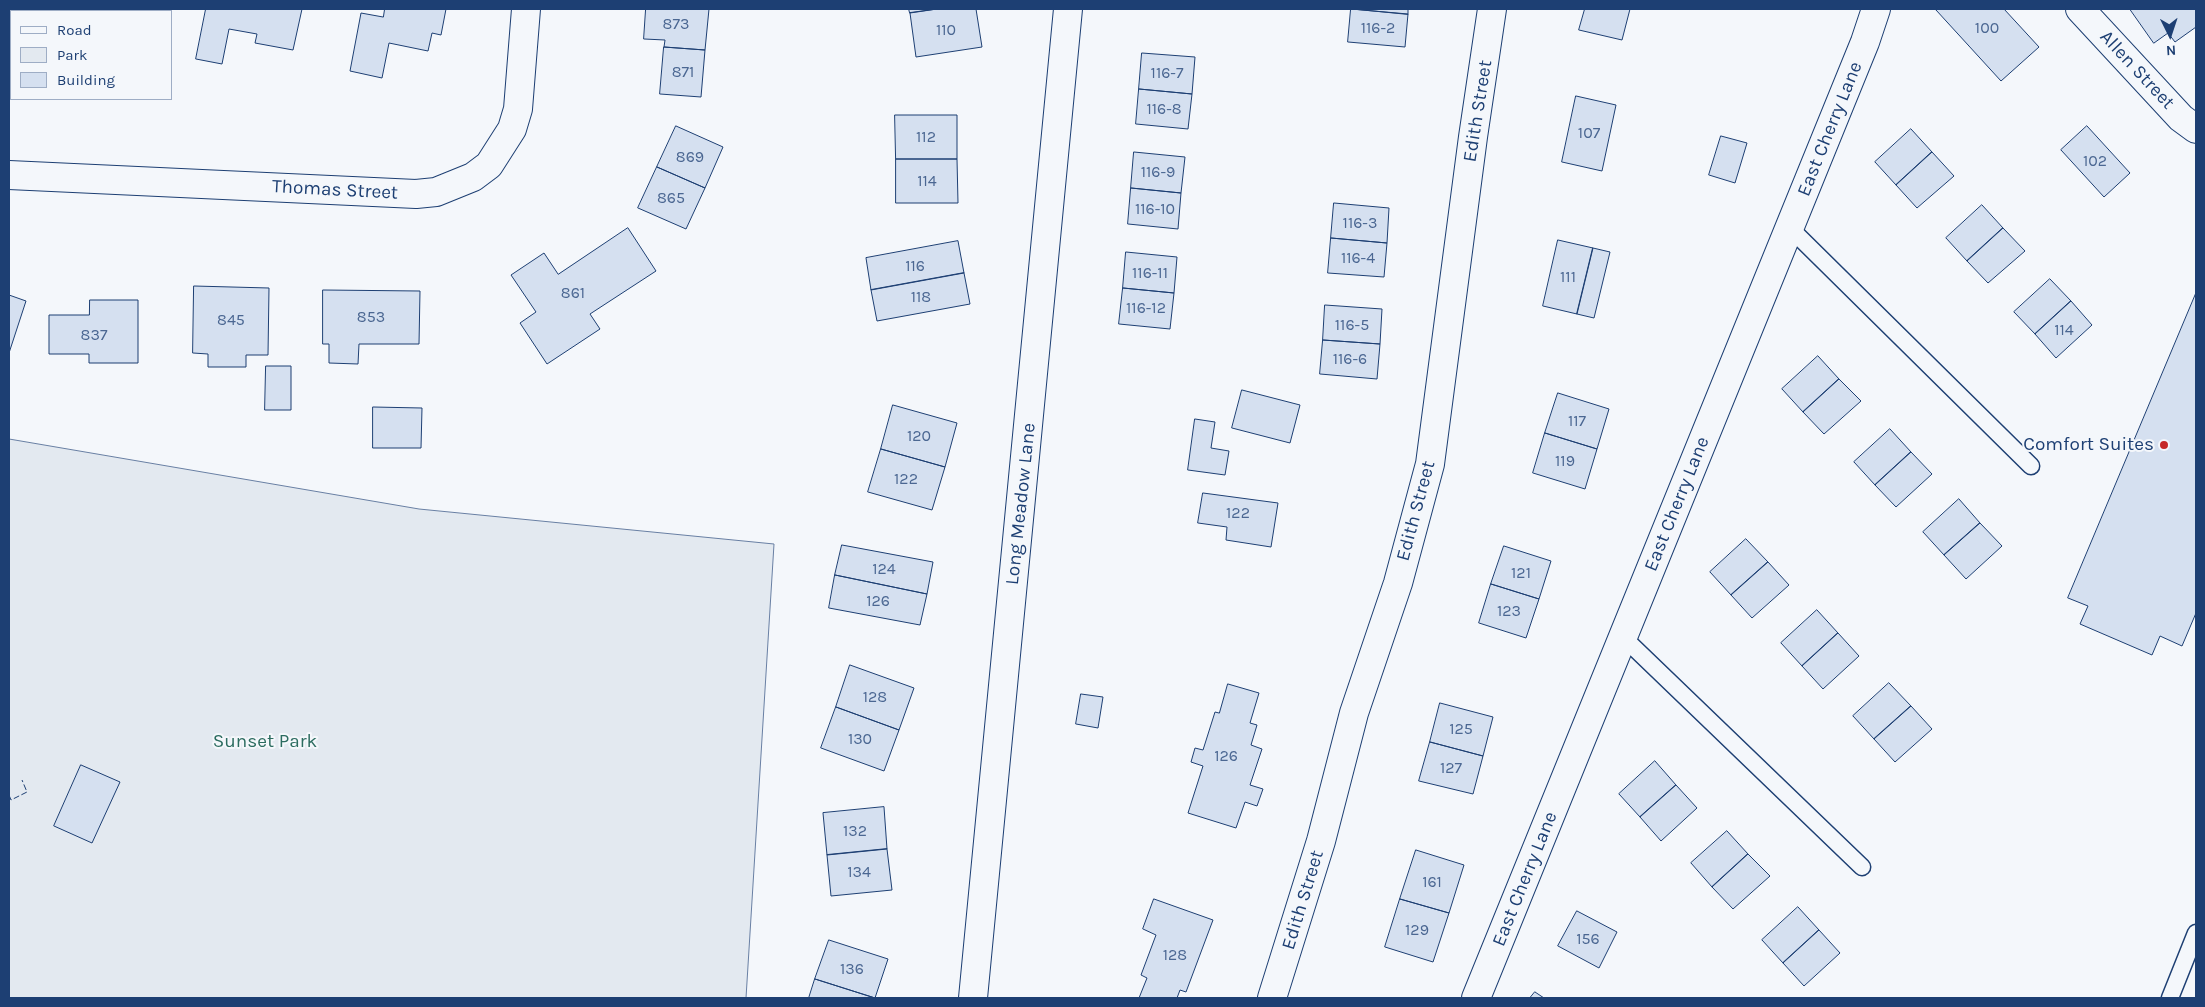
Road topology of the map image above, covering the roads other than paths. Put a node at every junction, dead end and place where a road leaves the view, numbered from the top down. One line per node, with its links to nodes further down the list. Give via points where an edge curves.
1 (526, 9): 7 (street, Thomas Street, via 518,109 512,129 490,165 473,177 436,192 416,194)
2 (1068, 9): 13 (street, Long Meadow Lane)
3 (1492, 9): 14 (street, Edith Street, via 1430,464 1398,582 1354,714 1321,841)
4 (1876, 9): 8 (street, East Cherry Lane)
5 (2080, 9): 6 (street, Allen Street, via 2181,118)
6 (2196, 129)
7 (9, 175)
8 (1790, 228): 9 (lane); 10 (street, East Cherry Lane)
9 (2031, 466)
10 (1623, 638): 11 (lane); 15 (street, East Cherry Lane)
11 (1862, 867)
12 (2196, 933): 16 (lane)
13 (972, 998)
14 (1272, 998)
15 (1476, 998)
16 (2170, 998)

